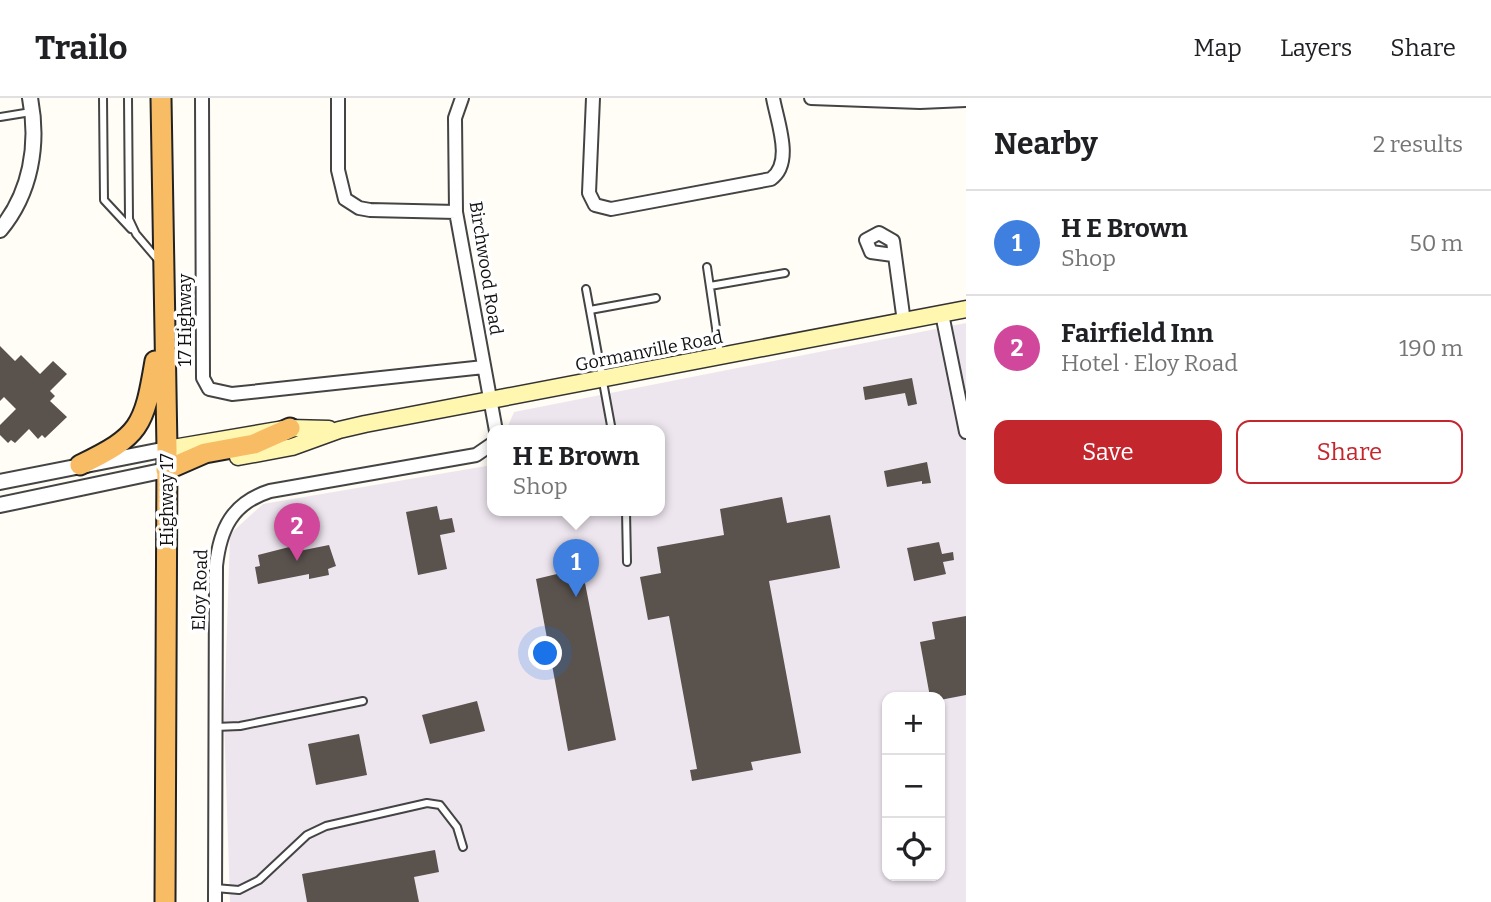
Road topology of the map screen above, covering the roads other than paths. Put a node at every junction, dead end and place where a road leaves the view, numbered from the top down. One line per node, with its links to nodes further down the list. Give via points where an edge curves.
1 (103, 98): 15 (lane, via 104,200)
2 (128, 98): 15 (lane, via 129,219)
3 (161, 98): 17 (highway, Highway 17)
4 (202, 98): 29 (street, 17 Highway, via 203,378 209,389 232,394)
5 (338, 98): 13 (street, via 338,170 345,199 370,210)
6 (462, 98): 13 (street, Birchwood Road, via 455,118)
7 (593, 98): 8 (street, via 589,193 595,205 611,209 771,179 778,174 783,158)
8 (773, 98)
9 (811, 98): 10 (street)
10 (966, 100)
11 (31, 105): 12 (lane); 14 (street, via 35,126 27,183)
12 (0, 117)
13 (456, 212): 29 (street, Birchwood Road)
14 (0, 230)
15 (136, 234): 17 (lane)
16 (893, 255): 27 (street)
17 (163, 266): 26 (highway, Highway 17)
18 (707, 267): 20 (lane)
19 (785, 274): 20 (lane)
20 (710, 286): 28 (lane)
21 (586, 289): 24 (lane)
22 (656, 298): 24 (lane)
23 (966, 309): 25 (main road, Gormanville Road)
24 (590, 310): 30 (lane)
25 (942, 314): 27 (main road, Gormanville Road); 36 (street)
26 (163, 319): 38 (highway, Highway 17); 39 (highway, via 145,413 138,427 112,449)
27 (904, 322): 28 (main road, Gormanville Road)
28 (720, 356): 30 (main road, Gormanville Road)
29 (484, 367): 31 (street, Birchwood Road)
30 (604, 379): 31 (main road, Gormanville Road); 33 (lane)
31 (492, 401): 32 (street); 35 (main road, Gormanville Road)
32 (495, 425)
33 (611, 425)
34 (290, 428): 35 (main road, Gormanville Road); 38 (main road, Gormanville Road); 40 (highway, via 254,444 205,453)
35 (339, 430): 40 (main road, Gormanville Road, via 292,447)
36 (966, 432)
37 (487, 447): 46 (street, Eloy Road, via 476,454 270,491 237,508 220,539 216,566)
38 (167, 449): 39 (street, Gormanville Road); 40 (highway, Highway 17)
39 (80, 465): 41 (street, Gormanville Road)
40 (166, 470): 42 (street, Gormanville Road); 49 (highway, Highway 17)
41 (0, 482)
42 (0, 505)
43 (626, 516): 44 (lane)
44 (627, 562)
45 (363, 701): 46 (lane)
46 (215, 727): 48 (street, Eloy Road)
47 (463, 847): 48 (lane, via 457,827 440,805 427,803 326,826 307,835 259,880 239,890)
48 (215, 888): 50 (street, Eloy Road)
49 (165, 902)
50 (215, 902)

